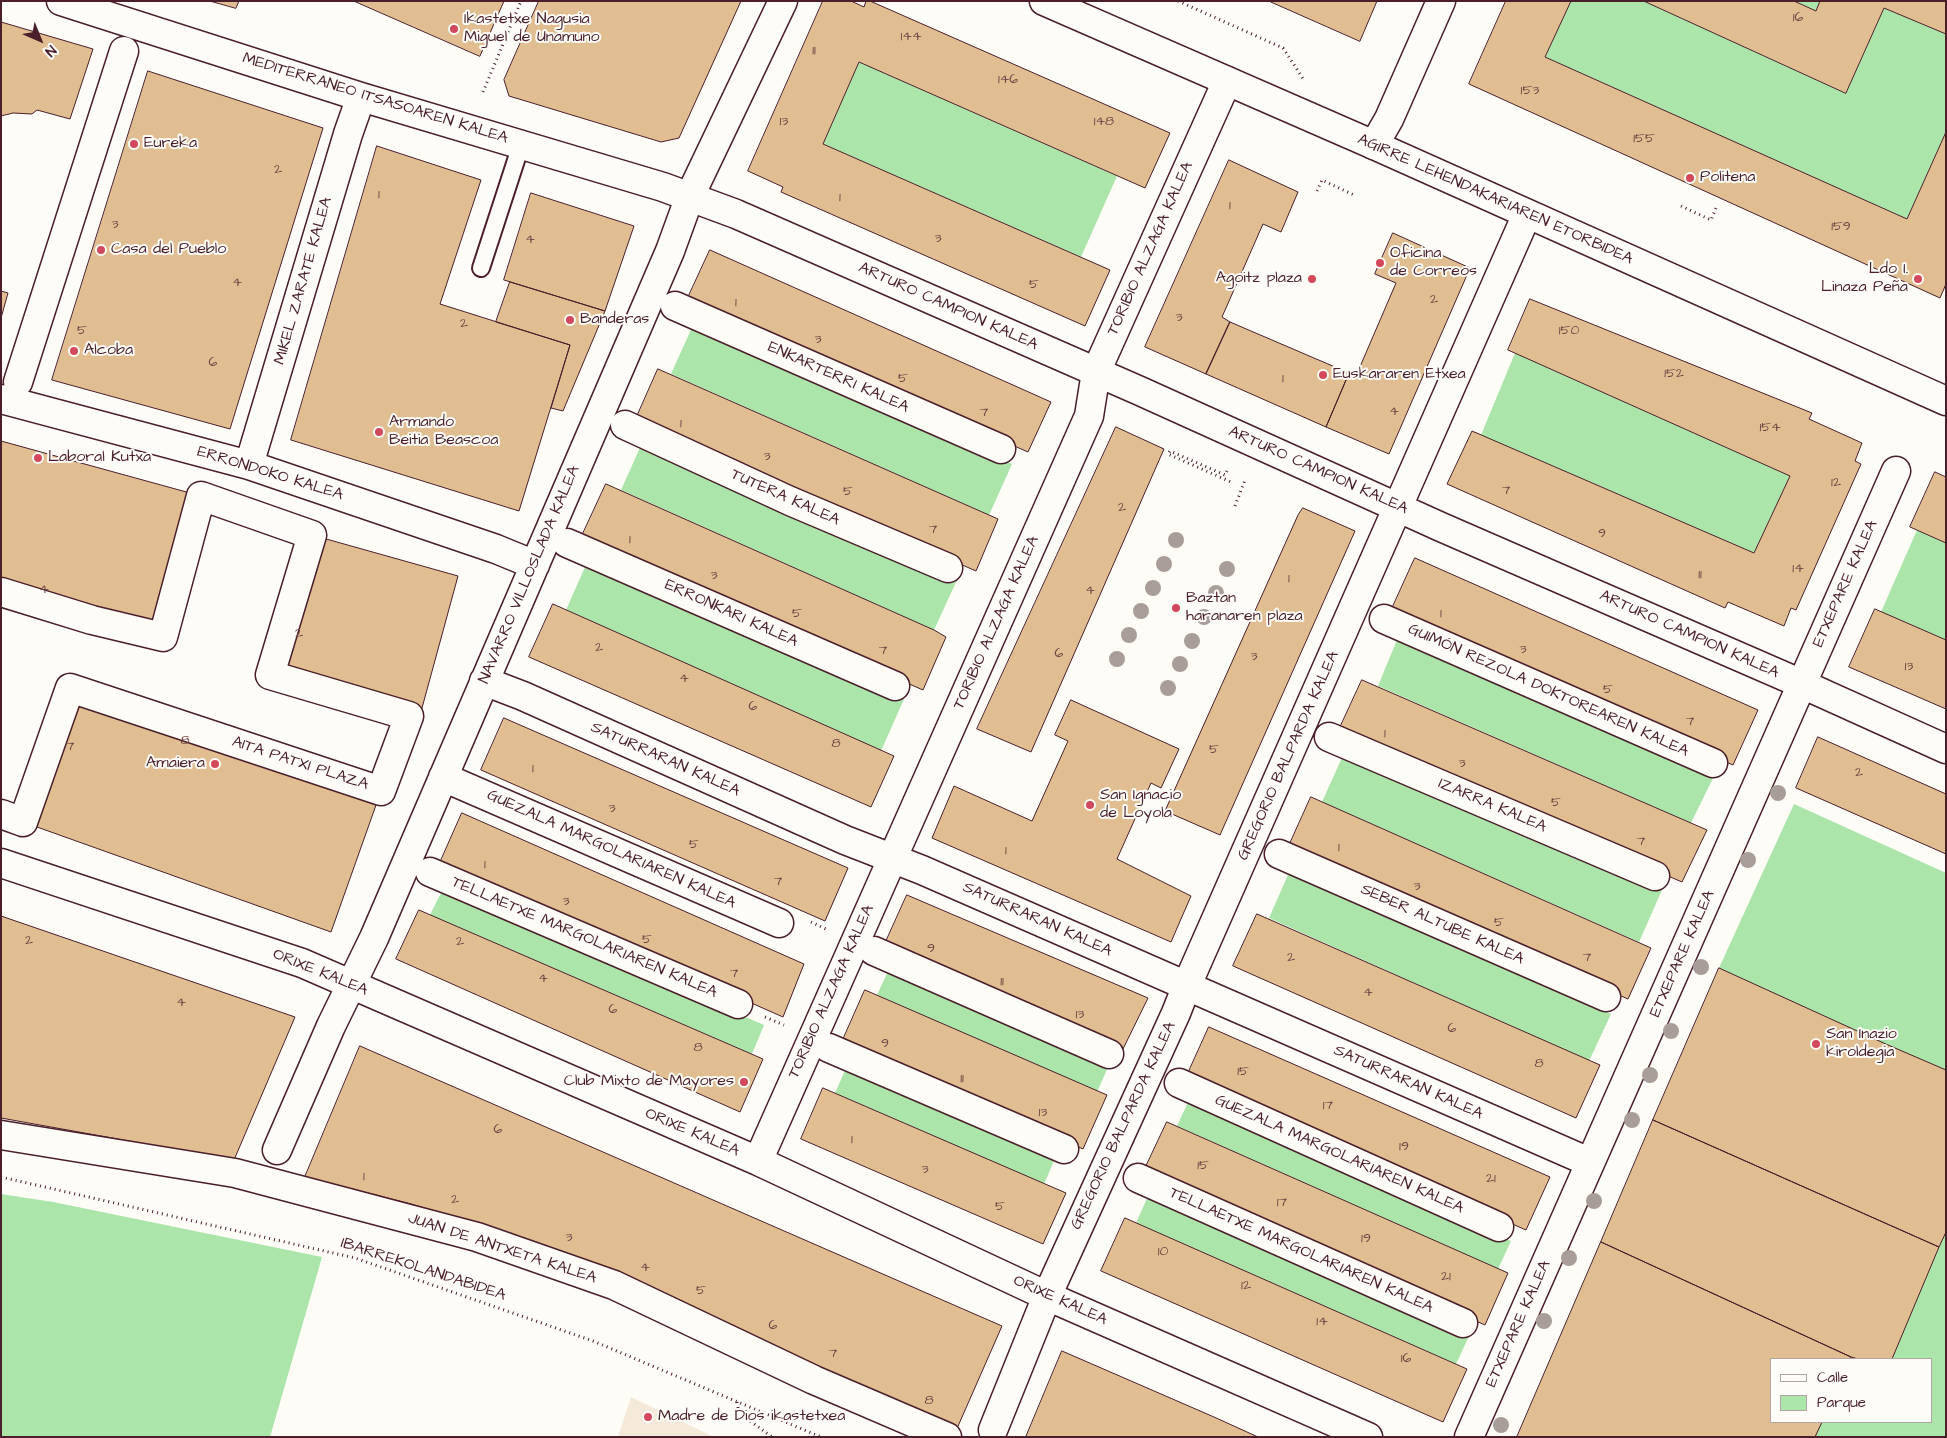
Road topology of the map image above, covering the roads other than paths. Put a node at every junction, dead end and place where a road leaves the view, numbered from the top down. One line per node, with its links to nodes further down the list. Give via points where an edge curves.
1 (61, 1): 7 (street, MEDITERRANEO ITSASOAREN KALEA)
2 (782, 1): 10 (street, NAVARRO VILLOSLADA KALEA)
3 (1044, 1): 6 (street, AGIRRE LEHENDAKARIAREN ETORBIDEA)
4 (1441, 1): 9 (street, via 1389,119)
5 (124, 50): 15 (street)
6 (1227, 81): 9 (street, AGIRRE LEHENDAKARIAREN ETORBIDEA); 14 (street, TORIBIO ALZAGA KALEA)
7 (361, 97): 8 (street, MEDITERRANEO ITSASOAREN KALEA); 19 (street, MIKEL ZARATE KALEA)
8 (521, 145): 10 (street, MEDITERRANEO ITSASOAREN KALEA); 12 (lane)
9 (1374, 145): 11 (street, AGIRRE LEHENDAKARIAREN ETORBIDEA)
10 (690, 196): 14 (street, ARTURO CAMPION KALEA); 23 (street, NAVARRO VILLOSLADA KALEA, via 670,251)
11 (1527, 214): 16 (street, AGIRRE LEHENDAKARIAREN ETORBIDEA); 21 (street, GREGORIO BALPARDA KALEA)
12 (481, 268)
13 (675, 306): 18 (street, ENKARTERRI KALEA)
14 (1096, 372): 21 (street, ARTURO CAMPION KALEA); 36 (street, TORIBIO ALZAGA KALEA, via 1090,416)
15 (10, 390): 19 (street, ERRONDOKO KALEA)
16 (1946, 401)
17 (624, 425): 24 (street, TUTERA KALEA, via 790,501)
18 (1001, 449)
19 (249, 465): 23 (street, ERRONDOKO KALEA)
20 (1896, 471): 28 (street, ETXEPARE KALEA)
21 (1398, 506): 28 (street, ARTURO CAMPION KALEA); 42 (street, GREGORIO BALPARDA KALEA)
22 (568, 543): 29 (street, ERRONKARI KALEA)
23 (535, 564): 27 (street, NAVARRO VILLOSLADA KALEA)
24 (948, 568)
25 (1, 592): 34 (street, AITA PATXI PLAZA, via 162,637 202,496 312,535 270,675 409,716 381,791 70,688 22,822)
26 (1384, 618): 32 (street, GUIMÓN REZOLA DOKTOREAREN KALEA)
27 (484, 681): 33 (street, NAVARRO VILLOSLADA KALEA); 36 (street, SATURRARAN KALEA)
28 (1802, 684): 31 (street, ARTURO CAMPION KALEA); 53 (street, ETXEPARE KALEA)
29 (895, 686)
30 (1329, 737): 39 (street, IZARRA KALEA)
31 (1946, 749)
32 (1713, 763)
33 (443, 777): 40 (street, GUEZALA MARGOLARIAREN KALEA); 43 (street, NAVARRO VILLOSLADA KALEA)
34 (1, 814)
35 (1279, 854): 44 (street, SEBER ALTUBE KALEA)
36 (893, 859): 42 (street, SATURRARAN KALEA); 52 (street, TORIBIO ALZAGA KALEA)
37 (1, 863): 43 (street, ORIXE KALEA, via 302,963)
38 (430, 872): 45 (street, TELLAETXE MARGOLARIAREN KALEA)
39 (1655, 876)
40 (779, 923)
41 (874, 950): 47 (street)
42 (1187, 985): 53 (street, SATURRARAN KALEA); 56 (street, GREGORIO BALPARDA KALEA)
43 (352, 986): 51 (street, NAVARRO VILLOSLADA KALEA); 52 (street, ORIXE KALEA)
44 (1606, 997)
45 (738, 1004)
46 (829, 1048): 50 (street)
47 (1109, 1054)
48 (1179, 1083): 55 (street, GUEZALA MARGOLARIAREN KALEA)
49 (1, 1135): 59 (street, JUAN DE ANTXETA KALEA, via 235,1173 477,1237 614,1285 814,1380)
50 (1064, 1149)
51 (277, 1150)
52 (758, 1161): 56 (street, ORIXE KALEA)
53 (1589, 1162): 61 (street, ETXEPARE KALEA)
54 (1138, 1178): 57 (street, TELLAETXE MARGOLARIAREN KALEA)
55 (1499, 1228)
56 (1047, 1296): 58 (street, GREGORIO BALPARDA KALEA); 60 (street, ORIXE KALEA)
57 (1463, 1323)
58 (993, 1430)
59 (948, 1437)
60 (1368, 1437)
61 (1469, 1437)

